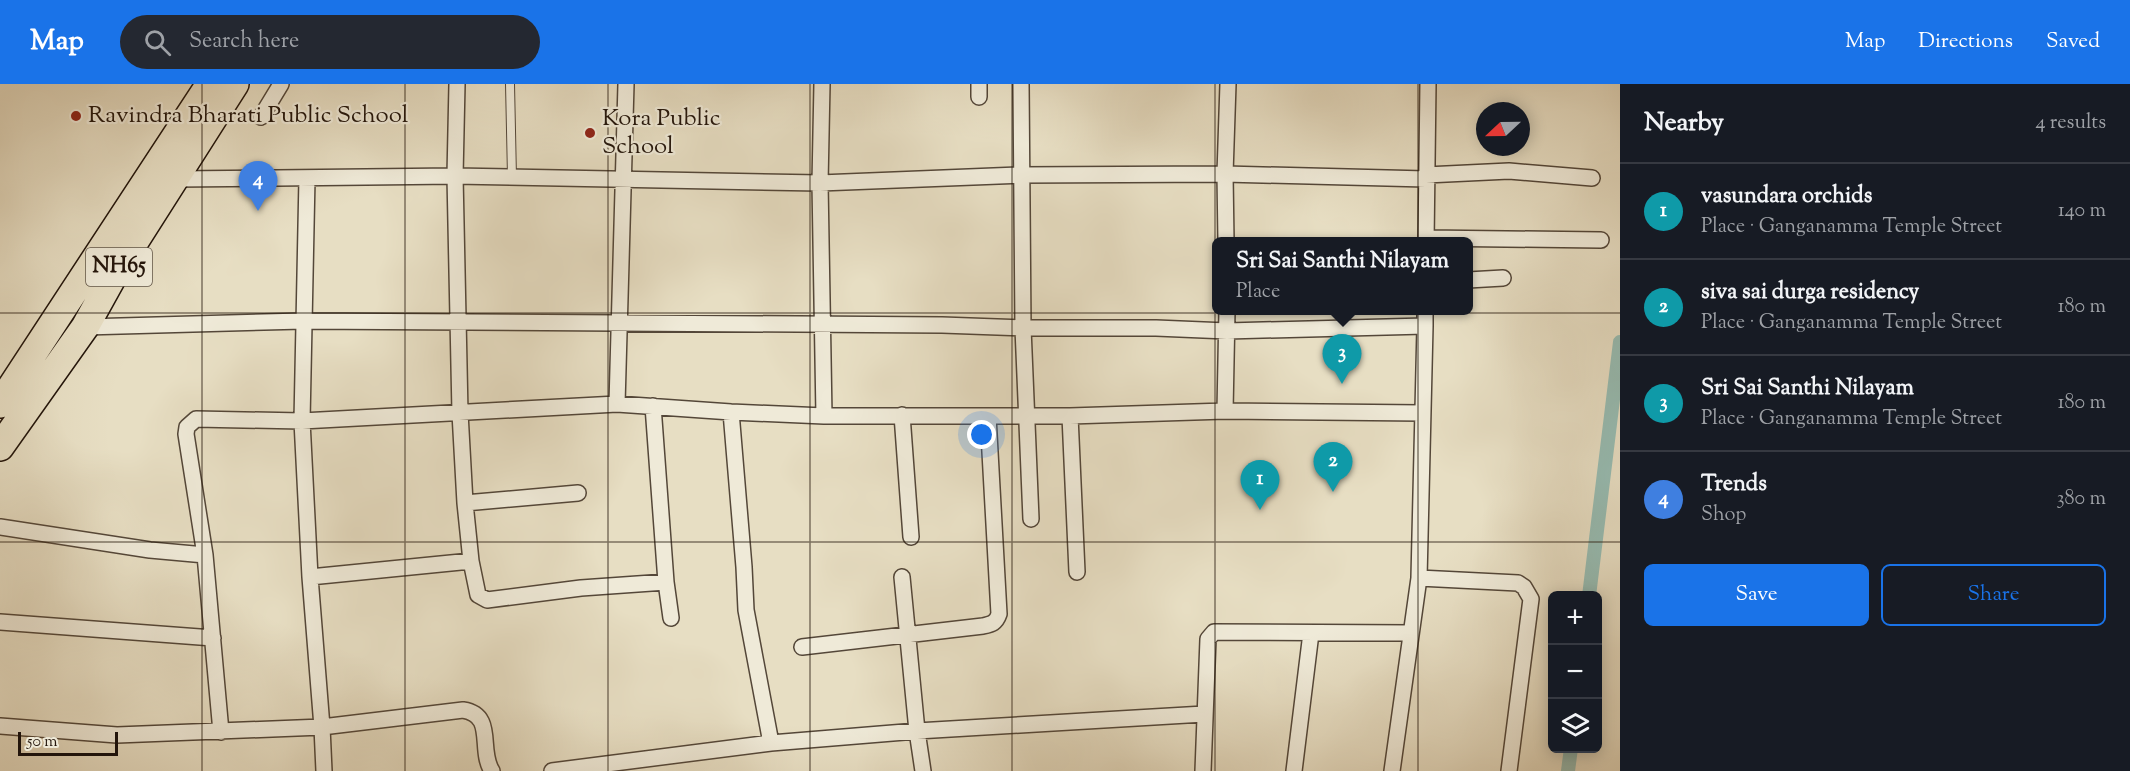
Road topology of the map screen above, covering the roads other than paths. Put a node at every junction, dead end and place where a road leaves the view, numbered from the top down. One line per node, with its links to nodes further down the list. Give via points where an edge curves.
1 (210, 84): 37 (highway, NH65)
2 (235, 84): 19 (highway, NH65)
3 (281, 84): 11 (street)
4 (457, 84): 14 (street)
5 (510, 84): 15 (lane)
6 (627, 84): 20 (street)
7 (822, 84): 21 (street)
8 (1021, 84): 13 (street)
9 (1228, 84): 12 (street)
10 (1428, 84): 16 (street)
11 (261, 117)
12 (1225, 174): 13 (street); 16 (street); 22 (street)
13 (1021, 175): 21 (street); 35 (street)
14 (455, 176): 15 (street); 17 (street); 31 (street)
15 (512, 177): 20 (street)
16 (1426, 177): 18 (street, via 1509,171); 23 (street)
17 (307, 178): 19 (street); 30 (street)
18 (1592, 178)
19 (177, 179): 34 (highway, NH65, via 116,271)
20 (624, 179): 21 (street); 32 (street)
21 (820, 183): 33 (street)
22 (1226, 237)
23 (1426, 237)
24 (1473, 240): 25 (street)
25 (1601, 240)
26 (1503, 278): 27 (street)
27 (1473, 279)
28 (1227, 315): 36 (street)
29 (1425, 318): 36 (street); 43 (street)
30 (303, 321): 31 (street); 34 (street); 49 (street)
31 (457, 321): 32 (street); 42 (street)
32 (620, 324): 33 (street); 38 (street)
33 (824, 324): 35 (street); 45 (street)
34 (85, 327): 50 (highway, NH65)
35 (1023, 328): 36 (street); 48 (street)
36 (1227, 331): 40 (street)
37 (6, 390)
38 (617, 404): 39 (street); 42 (street)
39 (652, 406): 41 (street); 62 (street)
40 (1225, 411): 43 (street); 47 (street)
41 (731, 412): 45 (street); 75 (street, via 746,610)
42 (460, 413): 49 (street); 52 (street)
43 (1422, 413): 61 (street)
44 (902, 414): 45 (street); 46 (street); 55 (street)
45 (824, 416)
46 (988, 416): 48 (street); 67 (street, via 997,620 983,626)
47 (1070, 416): 48 (street); 58 (street)
48 (1026, 417): 53 (street)
49 (302, 421): 56 (street, via 196,419 188,427); 59 (street)
50 (0, 447)
51 (578, 493): 52 (street)
52 (465, 503): 57 (street)
53 (1030, 519)
54 (0, 526): 56 (street)
55 (911, 537)
56 (205, 555): 68 (street)
57 (471, 561): 59 (street); 62 (street, via 478,595 487,600)
58 (1077, 572)
59 (310, 577): 72 (street)
60 (902, 577): 67 (street)
61 (1419, 578): 66 (street); 83 (street, via 1518,583 1529,593)
62 (666, 582): 63 (street)
63 (670, 618)
64 (0, 622): 68 (street)
65 (1311, 633): 66 (street); 70 (street, via 1223,630 1210,634); 81 (street)
66 (1411, 633): 82 (street)
67 (906, 634): 69 (street); 73 (street)
68 (213, 638): 74 (street)
69 (802, 647)
70 (1204, 714): 73 (street); 80 (street)
71 (0, 726): 74 (street, via 117,735)
72 (321, 727): 74 (street); 76 (street); 77 (street, via 472,712 483,725)
73 (917, 731): 75 (street); 79 (street)
74 (221, 732)
75 (771, 743): 78 (street)
76 (324, 771)
77 (492, 771)
78 (552, 771)
79 (923, 771)
80 (1203, 771)
81 (1294, 771)
82 (1392, 771)
83 (1509, 771)

